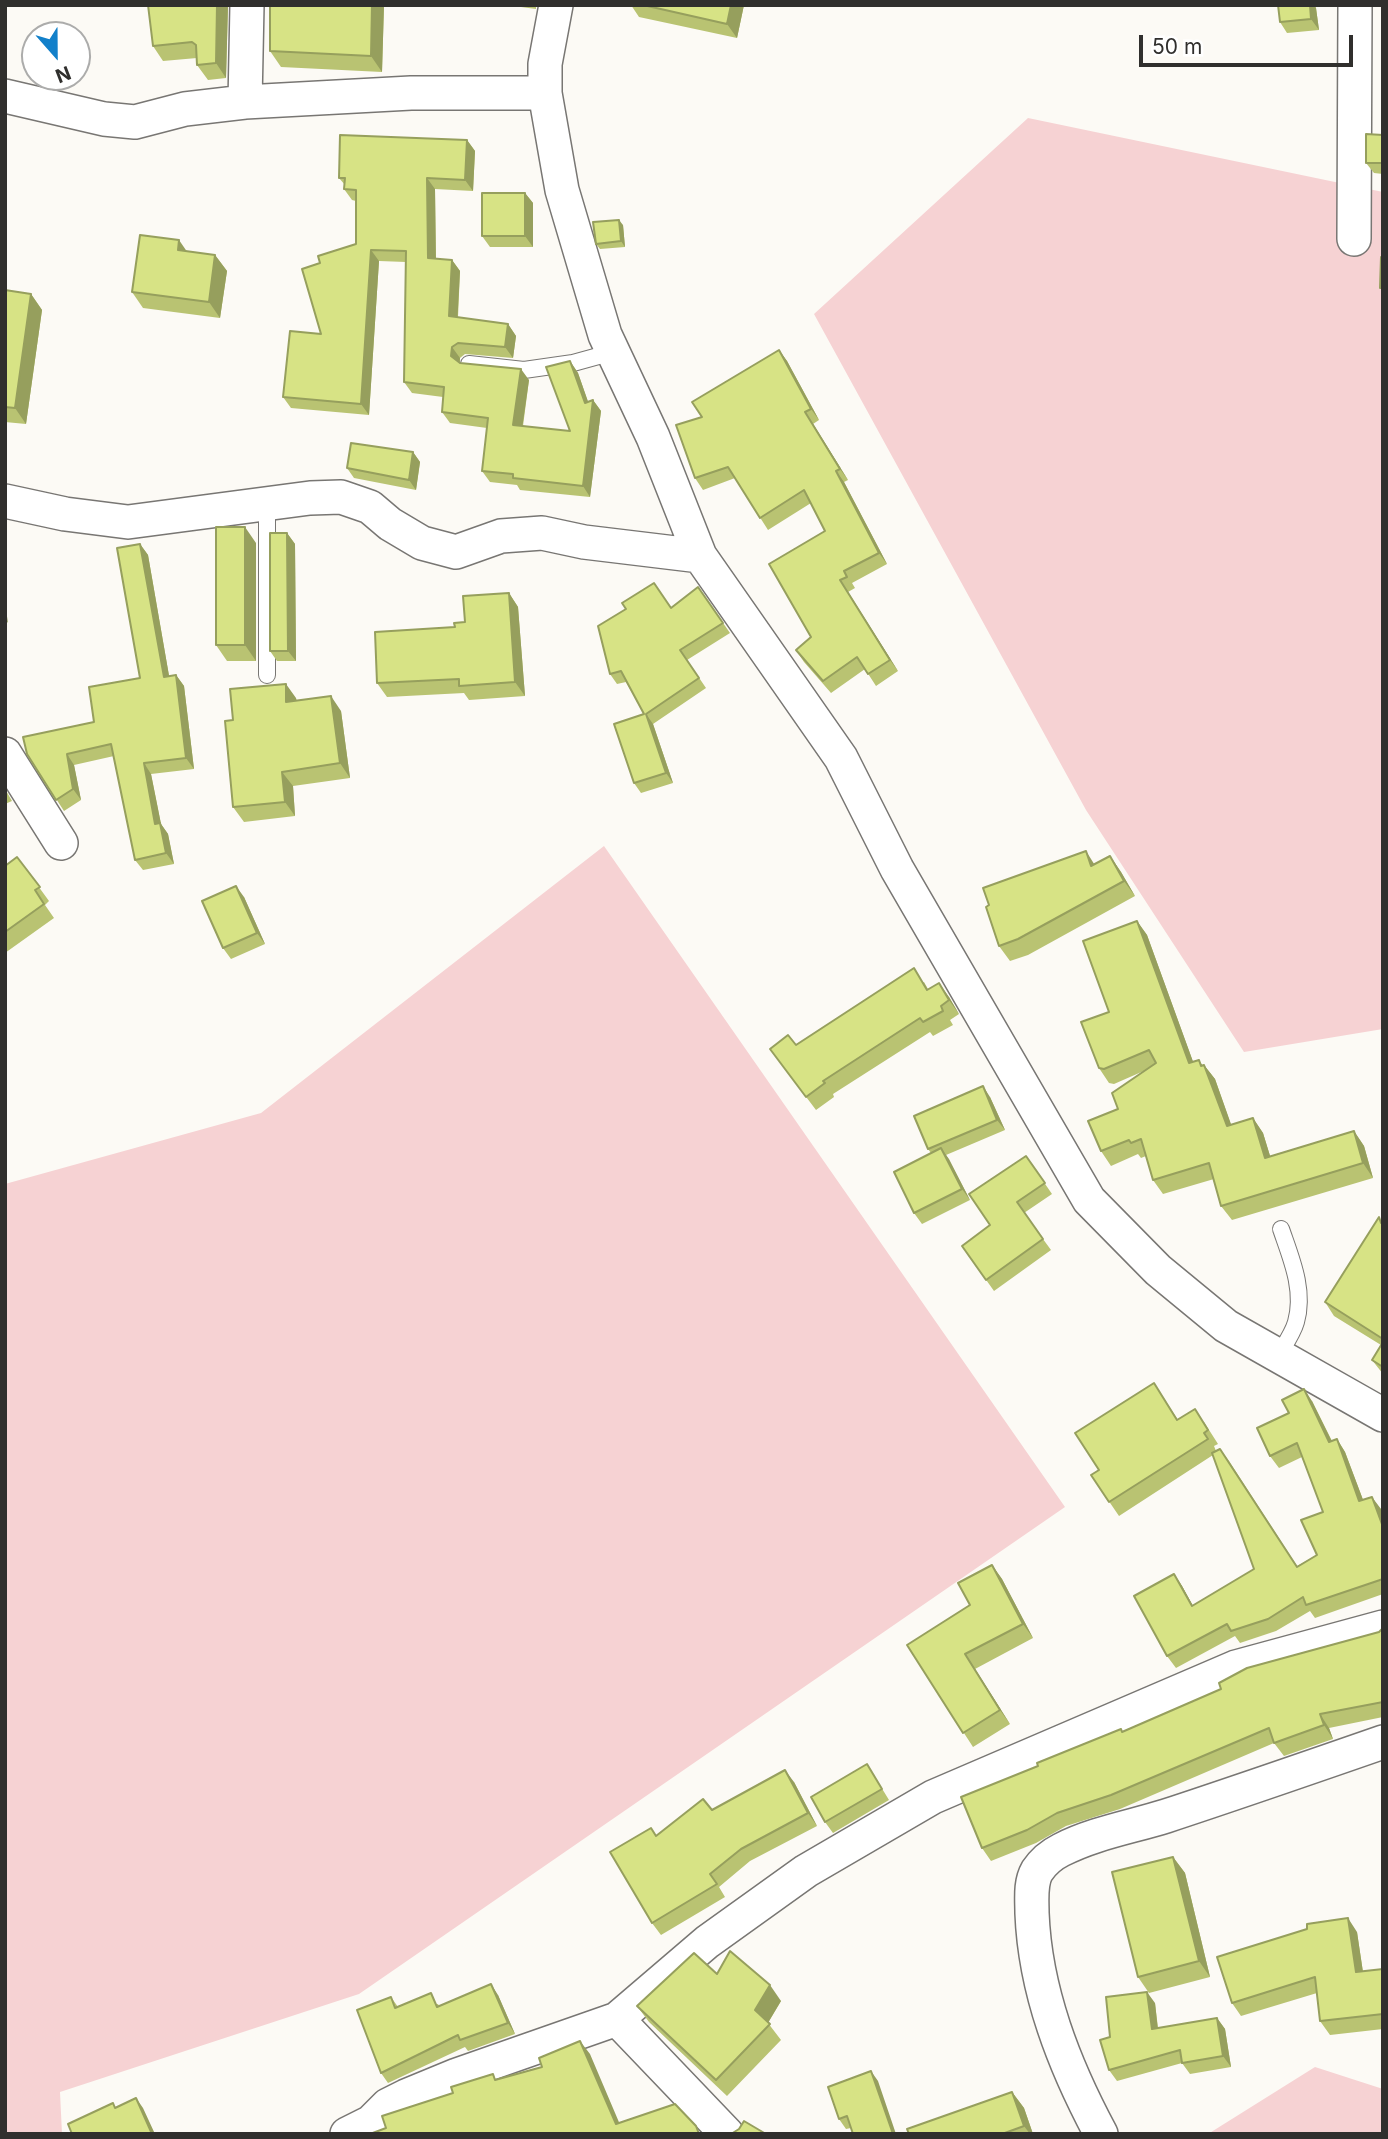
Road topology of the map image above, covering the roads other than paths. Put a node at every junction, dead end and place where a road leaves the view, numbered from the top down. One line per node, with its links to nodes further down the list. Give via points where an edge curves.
1 (247, 5): 6 (street)
2 (556, 5): 4 (street, via 545,64)
3 (1355, 5): 7 (street)
4 (545, 93): 6 (street, via 411,93); 8 (street, via 562,190)
5 (5, 96): 6 (street, via 135,122 185,109)
6 (246, 102)
7 (1354, 239)
8 (613, 352): 9 (lane, via 524,370); 12 (street)
9 (469, 364)
10 (5, 500): 11 (street, via 128,523)
11 (267, 504): 12 (street, via 341,497 370,507 422,543 456,552 501,536 542,533); 13 (lane)
12 (700, 556): 17 (street, via 841,758 897,869 1089,1200 1168,1278 1226,1326)
13 (267, 674)
14 (5, 754): 15 (street)
15 (61, 843)
16 (1281, 1229): 17 (lane, via 1296,1273 1298,1300 1296,1322)
17 (1278, 1356): 18 (street)
18 (1383, 1415)
19 (1383, 1627): 21 (street, via 1236,1667 933,1797 806,1871 707,1942)
20 (1383, 1742): 24 (street, via 1086,1839 1059,1851 1039,1868 1033,1879 1033,1941 1043,1996 1076,2084)
21 (617, 2019): 22 (street, via 419,2091 388,2105 371,2122); 23 (street)
22 (347, 2134)
23 (727, 2134)
24 (1101, 2134)

